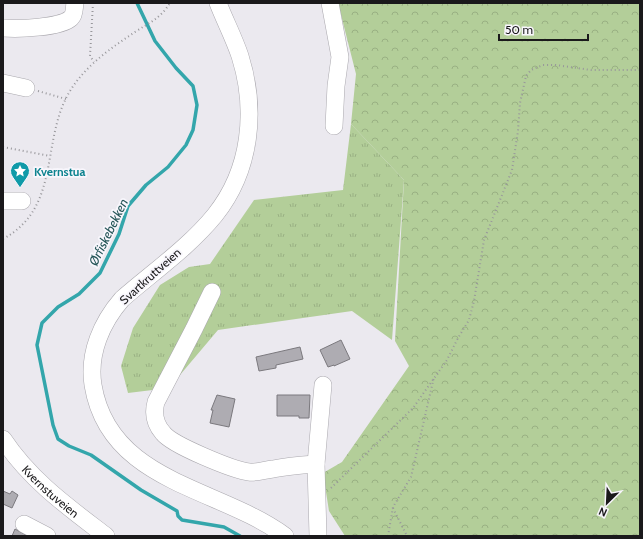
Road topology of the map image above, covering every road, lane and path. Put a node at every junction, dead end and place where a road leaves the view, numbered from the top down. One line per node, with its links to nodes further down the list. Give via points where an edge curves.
1 (74, 3): 6 (street, via 74,13 65,22 45,26)
2 (93, 3): 7 (path, via 90,56)
3 (170, 3): 7 (path, via 155,21)
4 (218, 3): 28 (street, Svartkruttveien, via 240,54 249,101 247,142 239,171 226,200 205,226 122,299 113,310 95,347 92,380 97,404 105,422 115,439 133,457 184,486 260,520)
5 (330, 3): 12 (street, via 340,57)
6 (3, 28)
7 (94, 62): 11 (path)
8 (640, 70): 19 (path, via 591,70 543,65 531,70 526,76 512,170 484,240 469,320 447,360)
9 (3, 82): 10 (street)
10 (26, 88): 11 (path)
11 (66, 99): 14 (path, via 56,124)
12 (334, 126)
13 (3, 147): 14 (path)
14 (50, 156): 17 (path, via 39,202 27,220)
15 (3, 200): 16 (street)
16 (22, 201)
17 (3, 239)
18 (212, 292): 22 (street, via 156,402 154,411 158,425 163,433 175,442 211,460 242,471 254,472)
19 (434, 376): 23 (path, via 413,408); 24 (path, via 411,477)
20 (324, 385): 22 (street)
21 (3, 439): 27 (street, Kvernstuveien, via 40,484)
22 (316, 464): 23 (street)
23 (317, 501): 29 (street)
24 (393, 507): 30 (path); 31 (path)
25 (24, 524): 26 (street)
26 (47, 536)
27 (106, 536)
28 (285, 536)
29 (318, 536)
30 (388, 536)
31 (407, 536)

